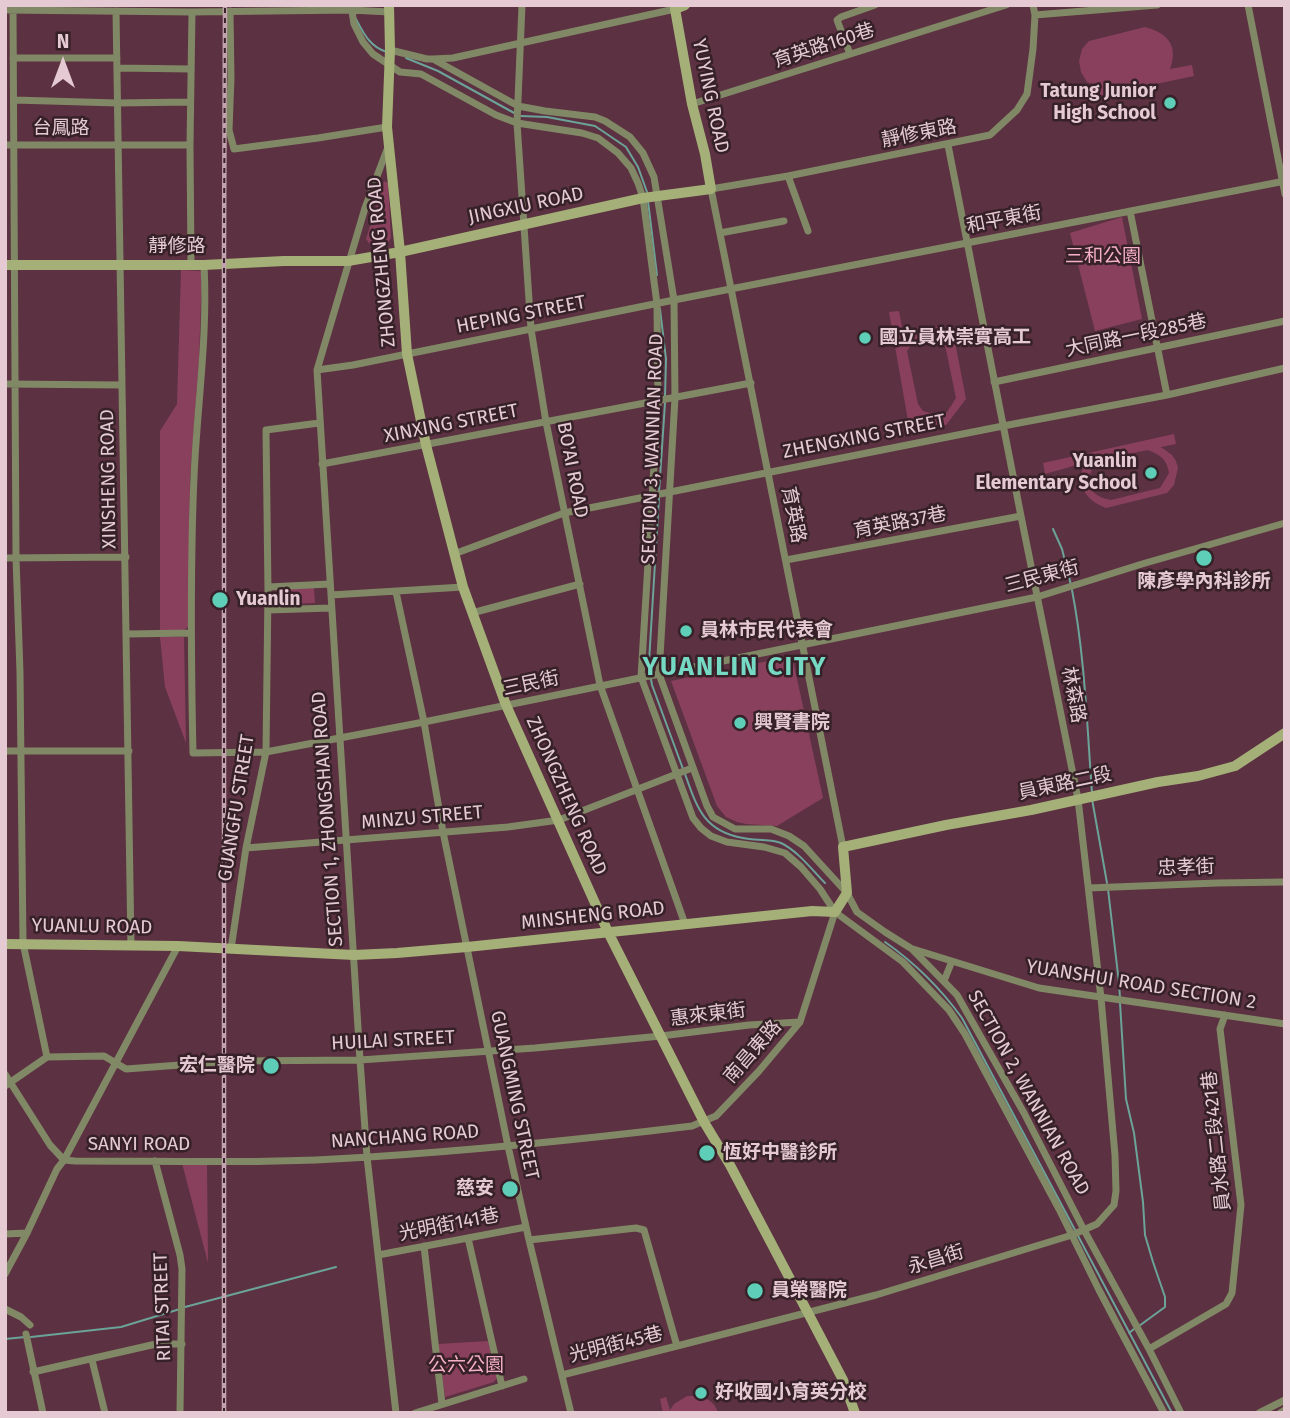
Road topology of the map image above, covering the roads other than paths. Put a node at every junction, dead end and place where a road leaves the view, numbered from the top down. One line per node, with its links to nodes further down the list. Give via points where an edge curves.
1 (522, 5): 17 (street, BO'AI ROAD)
2 (875, 5): 19 (street, via 837,20)
3 (1006, 5): 19 (street, 育英路160巷)
4 (1033, 5): 16 (street, 靜修東路)
5 (1157, 5): 16 (street)
6 (1248, 5): 40 (street)
7 (678, 7): 17 (street); 29 (street, YUYING ROAD)
8 (62, 8): 12 (street); 13 (street)
9 (351, 8): 10 (street); 14 (street); 23 (street, via 363,42)
10 (364, 8): 11 (street)
11 (389, 8): 18 (street, ZHONGZHENG ROAD)
12 (9, 10): 20 (street)
13 (116, 11): 15 (street); 21 (street, XINSHENG ROAD)
14 (230, 11): 15 (street); 32 (street, via 229,130 234,149)
15 (192, 12): 25 (street)
16 (1035, 15): 37 (street, 靜修東路, via 1027,94 1017,110 990,135)
17 (520, 44): 22 (street); 30 (street, BO'AI ROAD)
18 (390, 50): 22 (street, SECTION 3, WANNIAN ROAD); 23 (street, ZHONGZHENG ROAD)
19 (850, 54): 29 (street, 育英路160巷)
20 (13, 58): 21 (street); 26 (street)
21 (117, 58): 24 (street, XINSHENG ROAD)
22 (433, 59): 30 (street, SECTION 3, WANNIAN ROAD)
23 (389, 65): 31 (street, SECTION 3, WANNIAN ROAD, via 400,72 421,74); 32 (street, ZHONGZHENG ROAD)
24 (117, 68): 25 (street); 28 (street, XINSHENG ROAD)
25 (191, 69): 27 (street)
26 (14, 100): 28 (street); 35 (street)
27 (190, 102): 28 (street); 36 (street)
28 (117, 103): 33 (street, XINSHENG ROAD)
29 (692, 104): 41 (street, YUYING ROAD)
30 (518, 106): 31 (street, BO'AI ROAD); 43 (street, SECTION 3, WANNIAN ROAD, via 606,121 630,137 643,153)
31 (517, 123): 44 (street, SECTION 3, WANNIAN ROAD, via 598,138 631,168); 47 (street, BO'AI ROAD)
32 (387, 127): 38 (street, ZHONGZHENG ROAD)
33 (118, 144): 35 (street, 台鳳路); 36 (street, 台鳳路); 53 (street, XINSHENG ROAD)
34 (5, 145): 35 (street, 台鳳路)
35 (15, 145): 55 (street)
36 (190, 145): 54 (street)
37 (948, 145): 39 (street, 靜修東路); 50 (street, 林森路)
38 (389, 146): 51 (street, ZHONGZHENG ROAD); 52 (street, SECTION 1, ZHONGSHAN ROAD)
39 (788, 176): 41 (street, 靜修東路); 48 (street)
40 (1284, 181): 42 (street); 45 (street, 和平東街)
41 (711, 189): 43 (street, JINGXIU ROAD); 49 (street, 育英路)
42 (1285, 194)
43 (657, 197): 44 (street, JINGXIU ROAD); 58 (street, SECTION 3, WANNIAN ROAD)
44 (643, 198): 47 (street, JINGXIU ROAD); 59 (street, SECTION 3, WANNIAN ROAD)
45 (1130, 211): 50 (street, 和平東街); 62 (street)
46 (784, 221): 49 (street)
47 (523, 224): 51 (street, JINGXIU ROAD); 61 (street, BO'AI ROAD)
48 (808, 231)
49 (720, 233): 57 (street, 育英路)
50 (967, 243): 57 (street, 和平東街); 66 (street, 林森路)
51 (400, 252): 52 (street, JINGXIU ROAD); 63 (street, ZHONGZHENG ROAD)
52 (348, 261): 56 (street, 靜修路); 65 (street, SECTION 1, ZHONGSHAN ROAD)
53 (120, 264): 54 (street, 靜修路); 55 (street, 靜修路); 70 (street, XINSHENG ROAD)
54 (191, 264): 56 (street, 靜修路)
55 (9, 265): 69 (street)
56 (204, 265): 100 (street)
57 (732, 289): 58 (street, HEPING STREET); 67 (street, 育英路)
58 (674, 300): 59 (street, HEPING STREET); 72 (street, SECTION 3, WANNIAN ROAD)
59 (657, 304): 61 (street, HEPING STREET); 73 (street, SECTION 3, WANNIAN ROAD)
60 (1285, 321): 62 (street, 大同路一段285巷)
61 (531, 329): 63 (street, HEPING STREET); 74 (street, BO'AI ROAD)
62 (1158, 348): 66 (street, 大同路一段285巷); 71 (street)
63 (407, 354): 65 (street, HEPING STREET); 77 (street, ZHONGZHENG ROAD)
64 (1285, 368): 71 (street, ZHENGXING STREET)
65 (317, 369): 75 (street, SECTION 1, ZHONGSHAN ROAD)
66 (995, 382): 76 (street, 林森路)
67 (751, 383): 72 (street, XINXING STREET); 79 (street, 育英路)
68 (5, 384): 69 (street)
69 (15, 384): 70 (street); 88 (street)
70 (122, 385): 86 (street, XINSHENG ROAD)
71 (1167, 395): 76 (street, ZHENGXING STREET)
72 (675, 398): 73 (street, XINXING STREET); 80 (street, SECTION 3, WANNIAN ROAD)
73 (658, 401): 74 (street, XINXING STREET); 81 (street, SECTION 3, WANNIAN ROAD)
74 (546, 422): 77 (street, XINXING STREET); 82 (street, BO'AI ROAD)
75 (320, 423): 78 (street, SECTION 1, ZHONGSHAN ROAD); 92 (street, GUANGFU STREET, via 266,430)
76 (1003, 426): 79 (street, ZHENGXING STREET); 83 (street, 林森路)
77 (426, 445): 78 (street, XINXING STREET); 85 (street, ZHONGZHENG ROAD)
78 (322, 464): 90 (street, SECTION 1, ZHONGSHAN ROAD)
79 (768, 473): 80 (street, ZHENGXING STREET); 89 (street, 育英路)
80 (669, 493): 81 (street, ZHENGXING STREET); 103 (street, SECTION 3, WANNIAN ROAD)
81 (652, 495): 82 (street, ZHENGXING STREET); 104 (street, SECTION 3, WANNIAN ROAD)
82 (564, 513): 85 (street, ZHENGXING STREET); 91 (street, BO'AI ROAD)
83 (1021, 516): 89 (street, 育英路37巷); 96 (street, 林森路)
84 (1285, 523): 96 (street, 三民東街)
85 (454, 554): 93 (street, ZHONGZHENG ROAD)
86 (126, 557): 88 (street); 101 (street, XINSHENG ROAD)
87 (5, 558): 88 (street)
88 (16, 558): 111 (street)
89 (786, 560): 102 (street, 育英路)
90 (330, 584): 92 (street); 95 (street, SECTION 1, ZHONGSHAN ROAD)
91 (580, 584): 99 (street); 105 (street, BO'AI ROAD)
92 (268, 587): 98 (street, GUANGFU STREET)
93 (463, 587): 94 (street); 99 (street, ZHONGZHENG ROAD)
94 (397, 592): 95 (street); 107 (street, GUANGMING STREET)
95 (331, 595): 97 (street, SECTION 1, ZHONGSHAN ROAD)
96 (1037, 597): 102 (street, 三民東街); 117 (street, 林森路)
97 (331, 608): 98 (street); 109 (street, SECTION 1, ZHONGSHAN ROAD)
98 (268, 610): 113 (street, GUANGFU STREET)
99 (472, 613): 106 (street, ZHONGZHENG ROAD)
100 (191, 633): 101 (street); 113 (street, 三民街, via 193,753)
101 (127, 634): 112 (street, XINSHENG ROAD)
102 (802, 644): 103 (street, 三民街); 121 (street, 育英路)
103 (659, 674): 104 (street, 三民街); 114 (street, SECTION 3, WANNIAN ROAD)
104 (641, 677): 105 (street, 三民街); 115 (street, SECTION 3, WANNIAN ROAD)
105 (600, 685): 106 (street, 三民街); 116 (street, BO'AI ROAD)
106 (506, 705): 107 (street, 三民街); 118 (street, ZHONGZHENG ROAD)
107 (424, 722): 109 (street, 三民街); 119 (street, GUANGMING STREET)
108 (1285, 733): 117 (street, 員東路二段, via 1235,766)
109 (340, 737): 113 (street, 三民街); 120 (street, SECTION 1, ZHONGSHAN ROAD)
110 (5, 751): 111 (street)
111 (21, 751): 112 (street); 129 (street)
112 (129, 751): 131 (street, XINSHENG ROAD)
113 (266, 751): 122 (street, GUANGFU STREET)
114 (692, 768): 115 (street, MINZU STREET); 125 (street, SECTION 3, WANNIAN ROAD, via 713,817 735,829 771,830 789,836)
115 (676, 774): 116 (street, MINZU STREET); 126 (street, SECTION 3, WANNIAN ROAD, via 692,818 701,828 727,842 785,853)
116 (637, 789): 118 (street, MINZU STREET); 127 (street, BO'AI ROAD)
117 (1078, 799): 121 (street, 員東路二段); 124 (street, 林森路)
118 (559, 820): 119 (street, MINZU STREET); 128 (street, ZHONGZHENG ROAD)
119 (443, 832): 120 (street, MINZU STREET); 133 (street, GUANGMING STREET)
120 (346, 841): 122 (street, MINZU STREET); 136 (street, SECTION 1, ZHONGSHAN ROAD)
121 (843, 847): 125 (street)
122 (246, 848): 134 (street, GUANGFU STREET)
123 (1285, 882): 124 (street, 忠孝街)
124 (1088, 888): 139 (street, 林森路)
125 (847, 893): 126 (street); 135 (street, SECTION 2, WANNIAN ROAD, via 857,912)
126 (835, 912): 127 (street, MINSHENG ROAD); 141 (street, 南昌東路); 160 (street, SECTION 2, WANNIAN ROAD, via 903,962 949,1010)
127 (685, 924): 128 (street, MINSHENG ROAD)
128 (608, 932): 133 (street, MINSHENG ROAD); 143 (street, ZHONGZHENG ROAD)
129 (23, 943): 130 (street, YUANLU ROAD); 131 (street, YUANLU ROAD); 145 (street)
130 (5, 944)
131 (131, 946): 132 (street, YUANLU ROAD)
132 (178, 946): 134 (street, SECTION 1, ZHONGSHAN ROAD); 147 (street)
133 (467, 947): 136 (street, MINSHENG ROAD); 144 (street, GUANGMING STREET)
134 (231, 949): 136 (street, SECTION 1, ZHONGSHAN ROAD)
135 (912, 949): 137 (street, YUANSHUI ROAD SECTION 2); 138 (street, SECTION 2, WANNIAN ROAD)
136 (354, 955): 146 (street)
137 (952, 961): 138 (street); 139 (street, YUANSHUI ROAD SECTION 2, via 1039,988)
138 (944, 981): 157 (street, SECTION 2, WANNIAN ROAD, via 968,1013)
139 (1101, 998): 140 (street, YUANSHUI ROAD SECTION 2); 157 (street, 林森路, via 1116,1191 1114,1205 1097,1224)
140 (1225, 1015): 142 (street, YUANSHUI ROAD SECTION 2); 172 (street, 員水路二段421巷, via 1220,1029 1241,1205 1232,1293 1226,1304)
141 (800, 1021): 143 (street, 惠來東街); 150 (street, 南昌東路, via 759,1071 716,1116)
142 (1285, 1024)
143 (661, 1037): 144 (street, HUILAI STREET); 150 (street, ZHONGZHENG ROAD)
144 (489, 1052): 146 (street, HUILAI STREET); 151 (street, GUANGMING STREET)
145 (47, 1057): 147 (street, HUILAI STREET, via 104,1056); 149 (street)
146 (360, 1060): 147 (street, HUILAI STREET, via 234,1061 126,1069); 152 (street)
147 (116, 1062): 153 (street)
148 (5, 1074): 149 (street, SANYI ROAD)
149 (8, 1084): 153 (street, SANYI ROAD)
150 (704, 1122): 151 (street, NANCHANG ROAD); 167 (street, ZHONGZHENG ROAD)
151 (508, 1146): 152 (street, NANCHANG ROAD); 156 (street, GUANGMING STREET)
152 (367, 1157): 154 (street, NANCHANG ROAD); 164 (street)
153 (64, 1160): 155 (street, SANYI ROAD); 158 (street)
154 (234, 1160): 155 (street, SANYI ROAD)
155 (155, 1161): 170 (street, RITAI STREET, via 180,1255)
156 (526, 1227): 161 (street, 光明街141巷); 162 (street, GUANGMING STREET)
157 (1084, 1230): 160 (street, 林森路); 172 (street, SECTION 2, WANNIAN ROAD)
158 (27, 1233): 159 (street); 165 (street)
159 (5, 1234)
160 (1072, 1235): 167 (street, 永昌街); 187 (street, SECTION 2, WANNIAN ROAD)
161 (468, 1238): 163 (street, 光明街141巷); 177 (street)
162 (529, 1240): 171 (street, via 645,1230); 175 (street, GUANGMING STREET)
163 (424, 1246): 164 (street, 光明街141巷); 179 (street)
164 (378, 1255): 183 (street)
165 (5, 1274)
166 (5, 1309): 168 (street)
167 (808, 1313): 171 (street); 186 (street, ZHONGZHENG ROAD)
168 (30, 1325)
169 (26, 1334): 174 (street)
170 (182, 1344): 173 (street, via 156,1344); 182 (street, RITAI STREET)
171 (677, 1346): 175 (street, 光明街45巷)
172 (1149, 1349): 188 (street, SECTION 2, WANNIAN ROAD)
173 (92, 1360): 174 (street); 181 (street)
174 (33, 1372): 180 (street)
175 (562, 1375): 185 (street, GUANGMING STREET)
176 (524, 1379): 177 (street)
177 (502, 1386): 179 (street)
178 (1285, 1400): 189 (street)
179 (442, 1404): 184 (street)
180 (43, 1413)
181 (104, 1413)
182 (180, 1413)
183 (396, 1413)
184 (415, 1413)
185 (571, 1413)
186 (855, 1413)
187 (1164, 1413)
188 (1181, 1413)
189 (1259, 1413)

